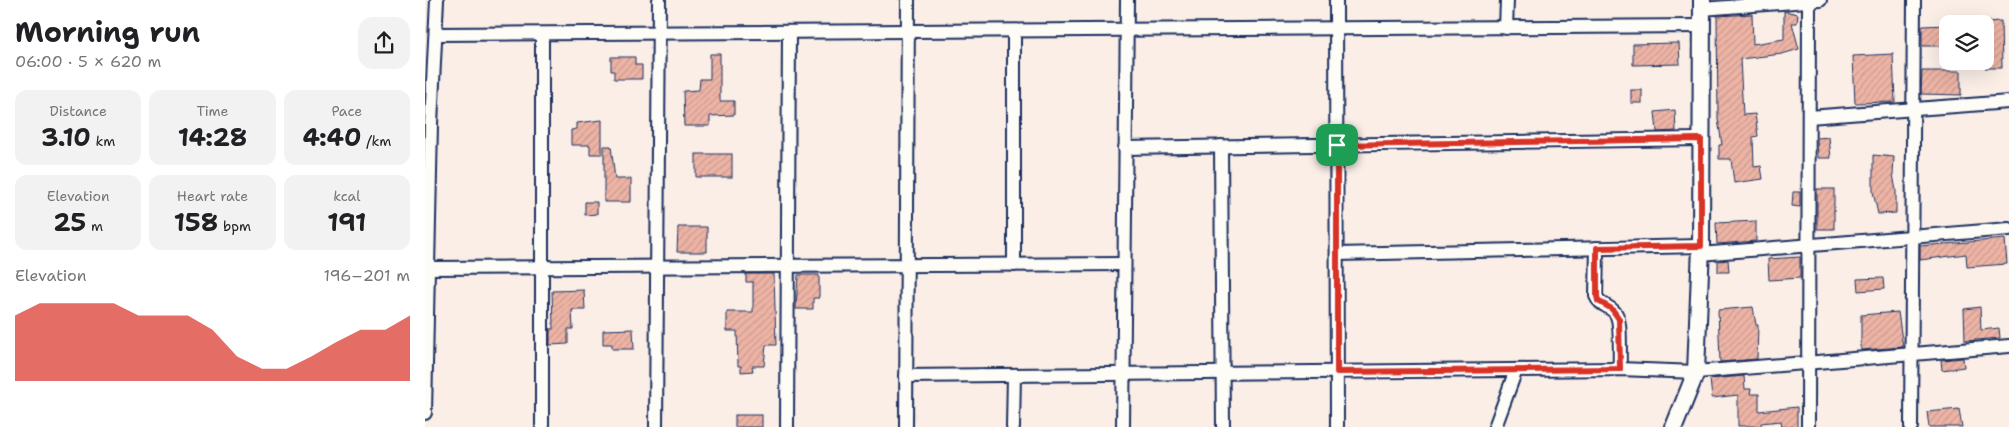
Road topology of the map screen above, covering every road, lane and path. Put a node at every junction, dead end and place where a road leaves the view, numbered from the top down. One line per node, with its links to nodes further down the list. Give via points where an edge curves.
1 (437, 0): 18 (street)
2 (659, 0): 17 (street)
3 (908, 0): 16 (street)
4 (1127, 0): 13 (street)
5 (1336, 0): 12 (street)
6 (1507, 0): 11 (street)
7 (1813, 0): 9 (street); 22 (street)
8 (1914, 0): 21 (street)
9 (1702, 4): 10 (main road)
10 (1702, 26): 11 (street); 24 (main road)
11 (1507, 28): 12 (street)
12 (1337, 29): 13 (street); 25 (street)
13 (1126, 30): 14 (street); 27 (street)
14 (1013, 31): 16 (street); 34 (street)
15 (789, 32): 16 (street); 17 (street); 37 (street)
16 (908, 32): 36 (street)
17 (658, 33): 19 (street); 39 (street)
18 (437, 34): 19 (street); 23 (street)
19 (542, 34): 38 (street)
20 (2009, 102): 21 (street)
21 (1913, 109): 22 (street); 29 (street)
22 (1809, 117): 30 (street)
23 (428, 123): 40 (street)
24 (1701, 139): 25 (street); 32 (main road)
25 (1337, 145): 26 (street); 33 (street)
26 (1221, 146): 27 (street); 48 (street)
27 (1125, 148): 35 (street)
28 (2009, 230): 29 (street)
29 (1912, 237): 30 (street); 42 (street)
30 (1809, 245): 32 (street); 43 (street)
31 (1597, 248): 32 (street); 33 (street); 44 (street, via 1597,296 1598,301 1612,309 1619,319)
32 (1700, 250): 47 (main road)
33 (1337, 254): 46 (street)
34 (1014, 264): 35 (street); 36 (street)
35 (1124, 264): 49 (street)
36 (907, 265): 37 (street); 51 (street)
37 (788, 266): 39 (street); 55 (street)
38 (542, 267): 39 (street); 40 (street); 53 (street)
39 (657, 267): 54 (street)
40 (428, 268): 52 (street)
41 (2009, 346): 42 (street)
42 (1911, 354): 43 (street); 64 (street)
43 (1808, 363): 47 (street); 63 (street)
44 (1620, 369): 45 (street); 47 (street)
45 (1516, 370): 46 (street); 61 (street)
46 (1337, 372): 48 (street); 60 (street)
47 (1696, 372): 62 (main road)
48 (1222, 373): 49 (street); 59 (street)
49 (1123, 374): 50 (street); 58 (street)
50 (1014, 375): 51 (street); 57 (street)
51 (906, 376): 56 (street)
52 (425, 413)
53 (542, 427)
54 (656, 427)
55 (787, 427)
56 (906, 427)
57 (1013, 427)
58 (1123, 427)
59 (1223, 427)
60 (1337, 427)
61 (1495, 427)
62 (1674, 427)
63 (1808, 427)
64 (1911, 427)

